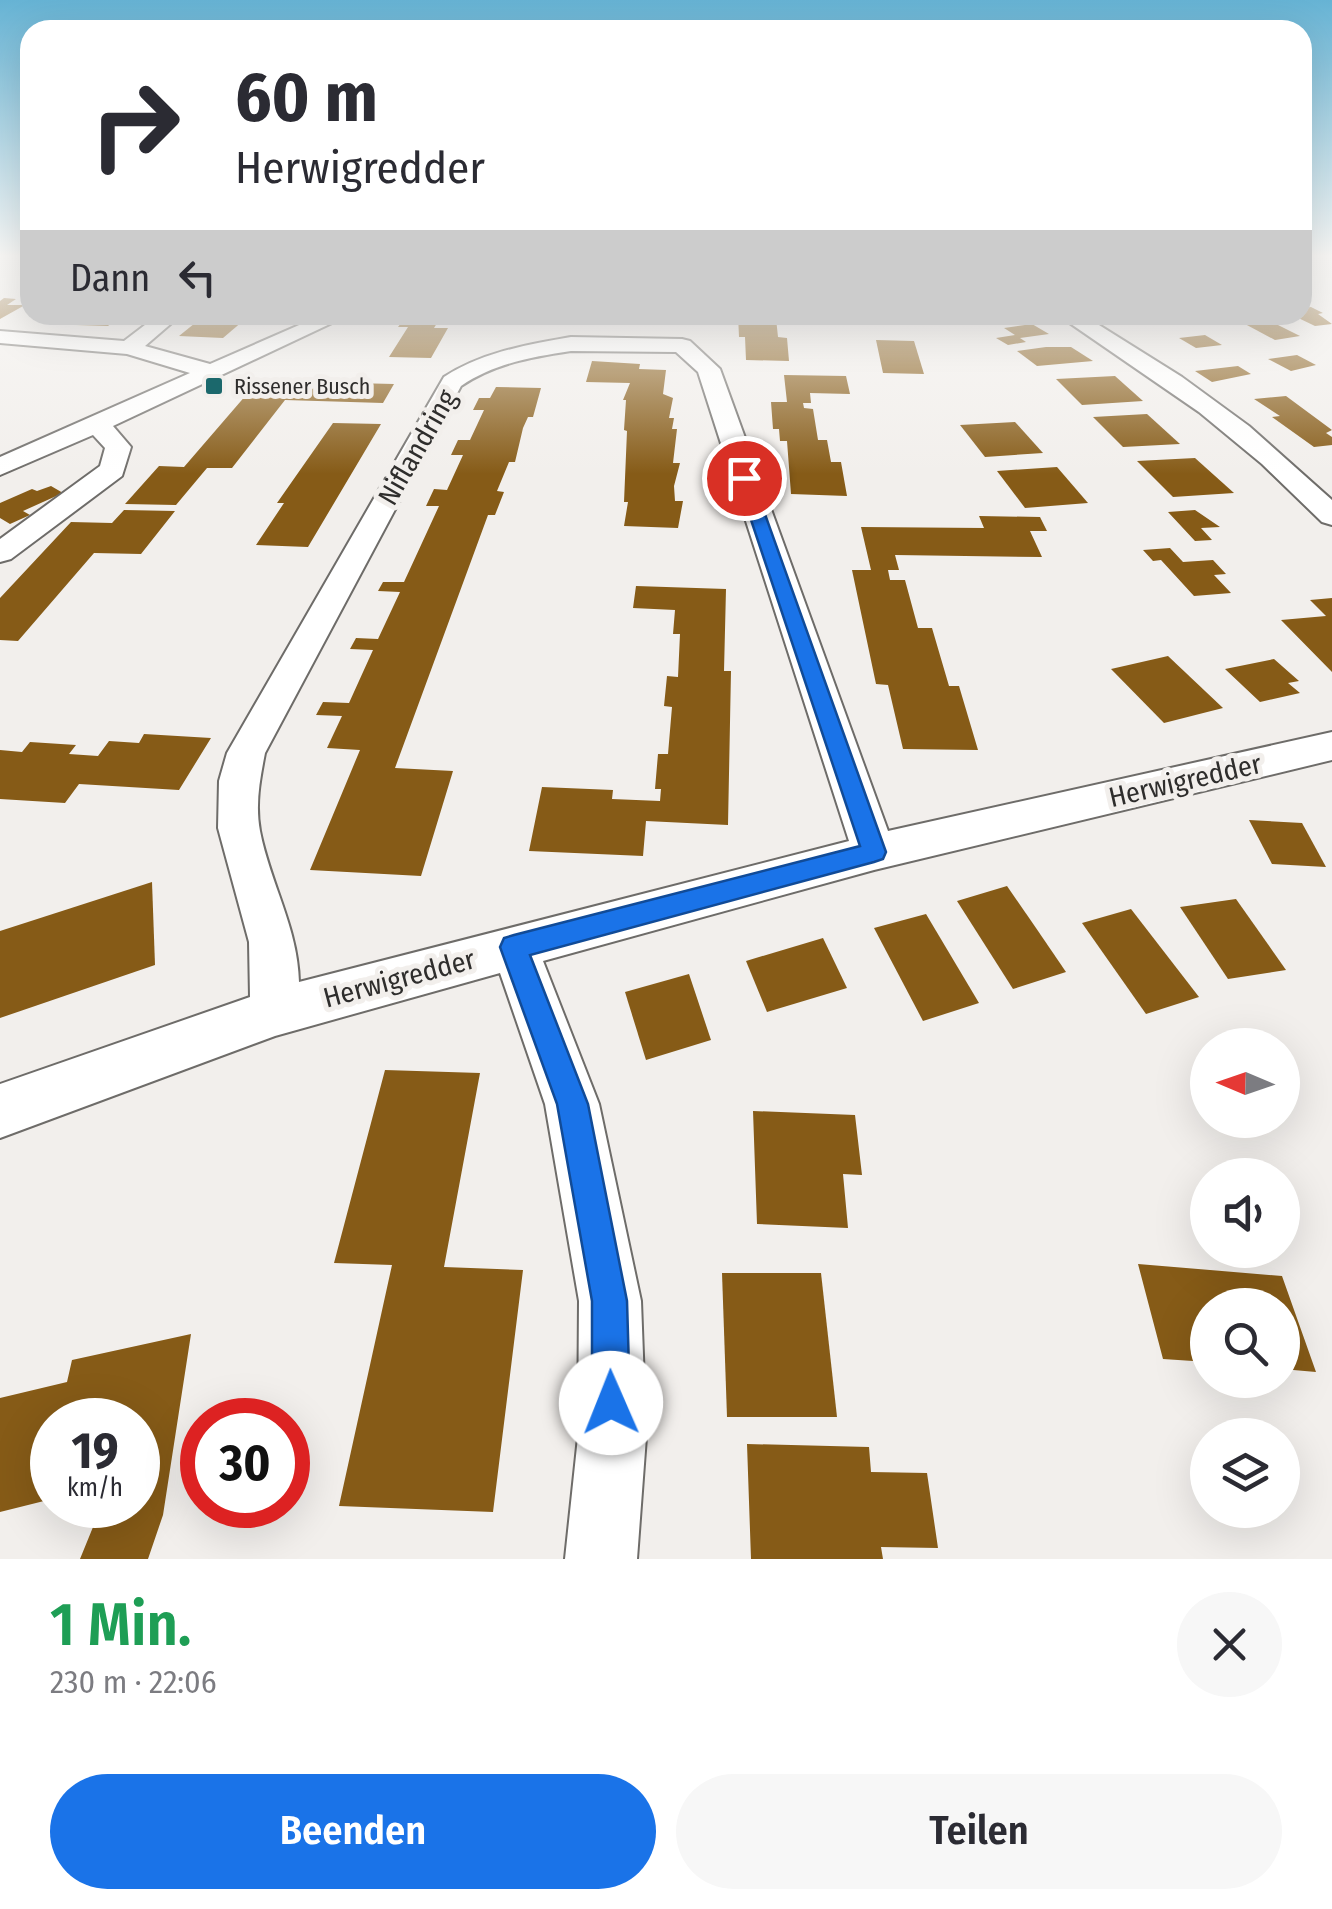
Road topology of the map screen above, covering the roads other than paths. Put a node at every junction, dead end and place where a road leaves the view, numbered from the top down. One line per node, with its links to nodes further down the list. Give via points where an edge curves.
1 (153, 329): 5 (street)
2 (307, 329): 6 (street)
3 (1091, 329): 9 (street, via 1258,444)
4 (0, 337): 5 (street)
5 (129, 348): 6 (street)
6 (211, 372): 7 (street)
7 (97, 424): 8 (street); 10 (street, via 118,447 112,470)
8 (0, 467)
9 (1332, 516)
10 (0, 553)
11 (1332, 746): 12 (street, Herwigredder)
12 (874, 852): 13 (street, Herwigredder); 14 (street, Niflandring, via 709,369 682,346 571,344 513,354 452,382 246,753 236,786 236,822 273,945)
13 (514, 947): 14 (street, Herwigredder); 16 (street, via 572,1104 610,1301 612,1437)
14 (275, 1012): 15 (street, Herwigredder)
15 (0, 1111)
16 (601, 1559)

